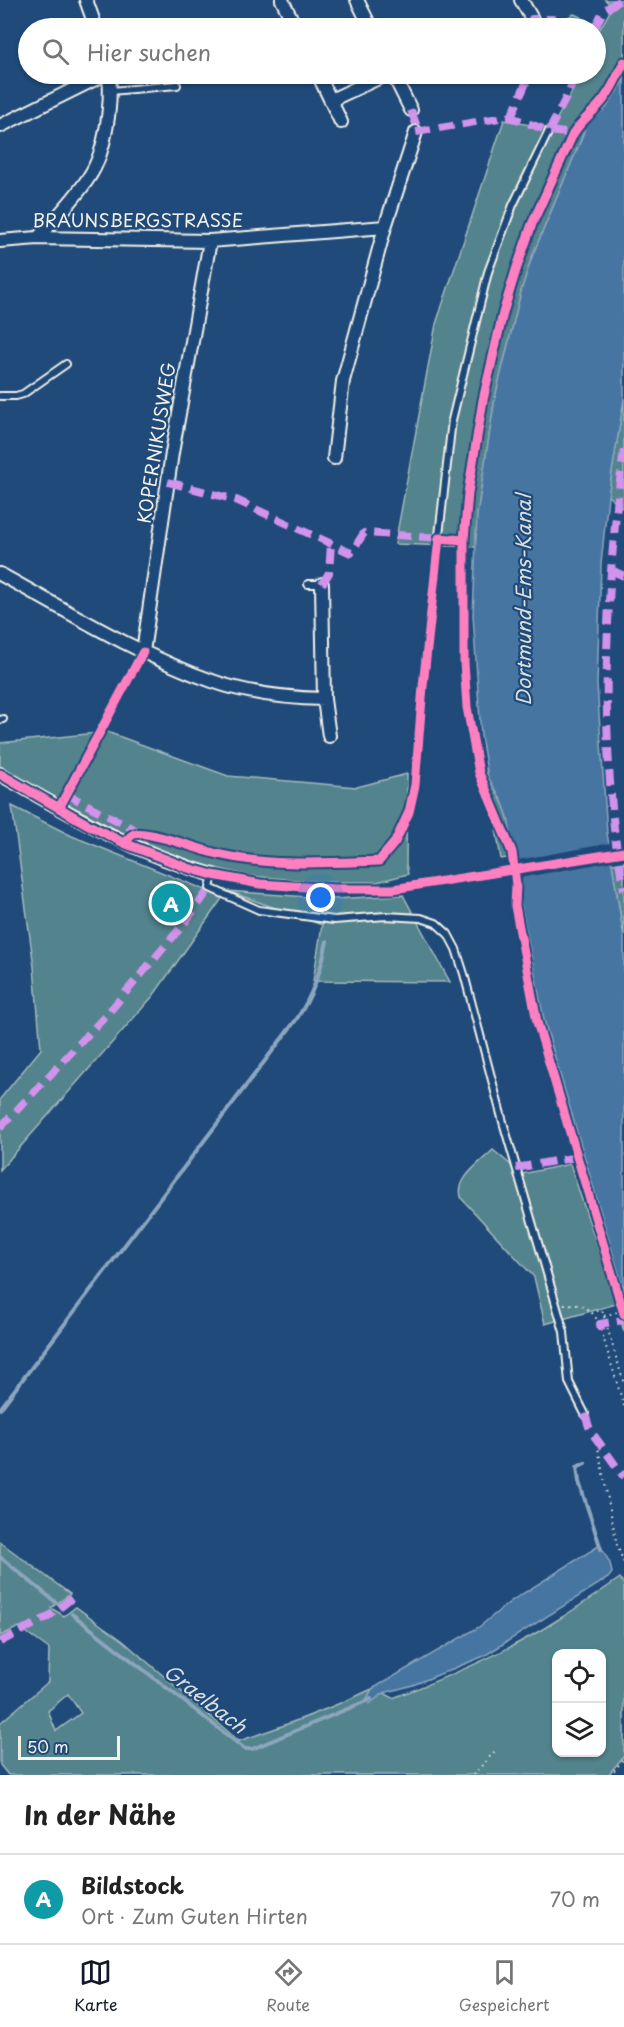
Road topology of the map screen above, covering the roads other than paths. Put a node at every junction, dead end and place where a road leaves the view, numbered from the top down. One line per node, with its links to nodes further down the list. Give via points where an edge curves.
1 (86, 0): 5 (street)
2 (282, 0): 6 (street)
3 (357, 0): 7 (street)
4 (521, 0): 8 (street)
5 (92, 18)
6 (291, 18)
7 (366, 18)
8 (531, 18)
9 (86, 84): 19 (street)
10 (109, 84): 15 (street)
11 (323, 84): 16 (street)
12 (365, 84): 16 (street)
13 (398, 84): 17 (street)
14 (177, 85): 15 (lane)
15 (111, 91): 23 (street, via 105,136 90,176)
16 (331, 100): 18 (street)
17 (411, 110)
18 (342, 122)
19 (0, 126)
20 (549, 131): 36 (lane, via 513,205 488,272 452,420 415,785 409,812 395,842 379,861 320,863 216,854 141,833)
21 (416, 132): 22 (street)
22 (385, 227): 24 (street, BRAUNSBERGSTRASSE); 28 (street, via 343,381)
23 (38, 238): 24 (street, BRAUNSBERGSTRASSE); 25 (street, BRAUNSBERGSTRASSE)
24 (210, 241): 32 (street, KOPERNIKUSWEG, via 172,453)
25 (0, 242)
26 (66, 364): 27 (lane, via 23,394)
27 (0, 396)
28 (334, 458)
29 (0, 574): 32 (street)
30 (308, 584): 31 (lane)
31 (322, 584): 33 (street)
32 (143, 652): 33 (street, via 213,681 259,693)
33 (324, 699): 34 (street)
34 (329, 736)
35 (0, 774): 36 (street)
36 (124, 843): 37 (street)
37 (213, 875): 38 (lane, via 210,888 258,910 334,920 422,918 436,923 448,934 464,974 564,1332 569,1382)
38 (585, 1414)

